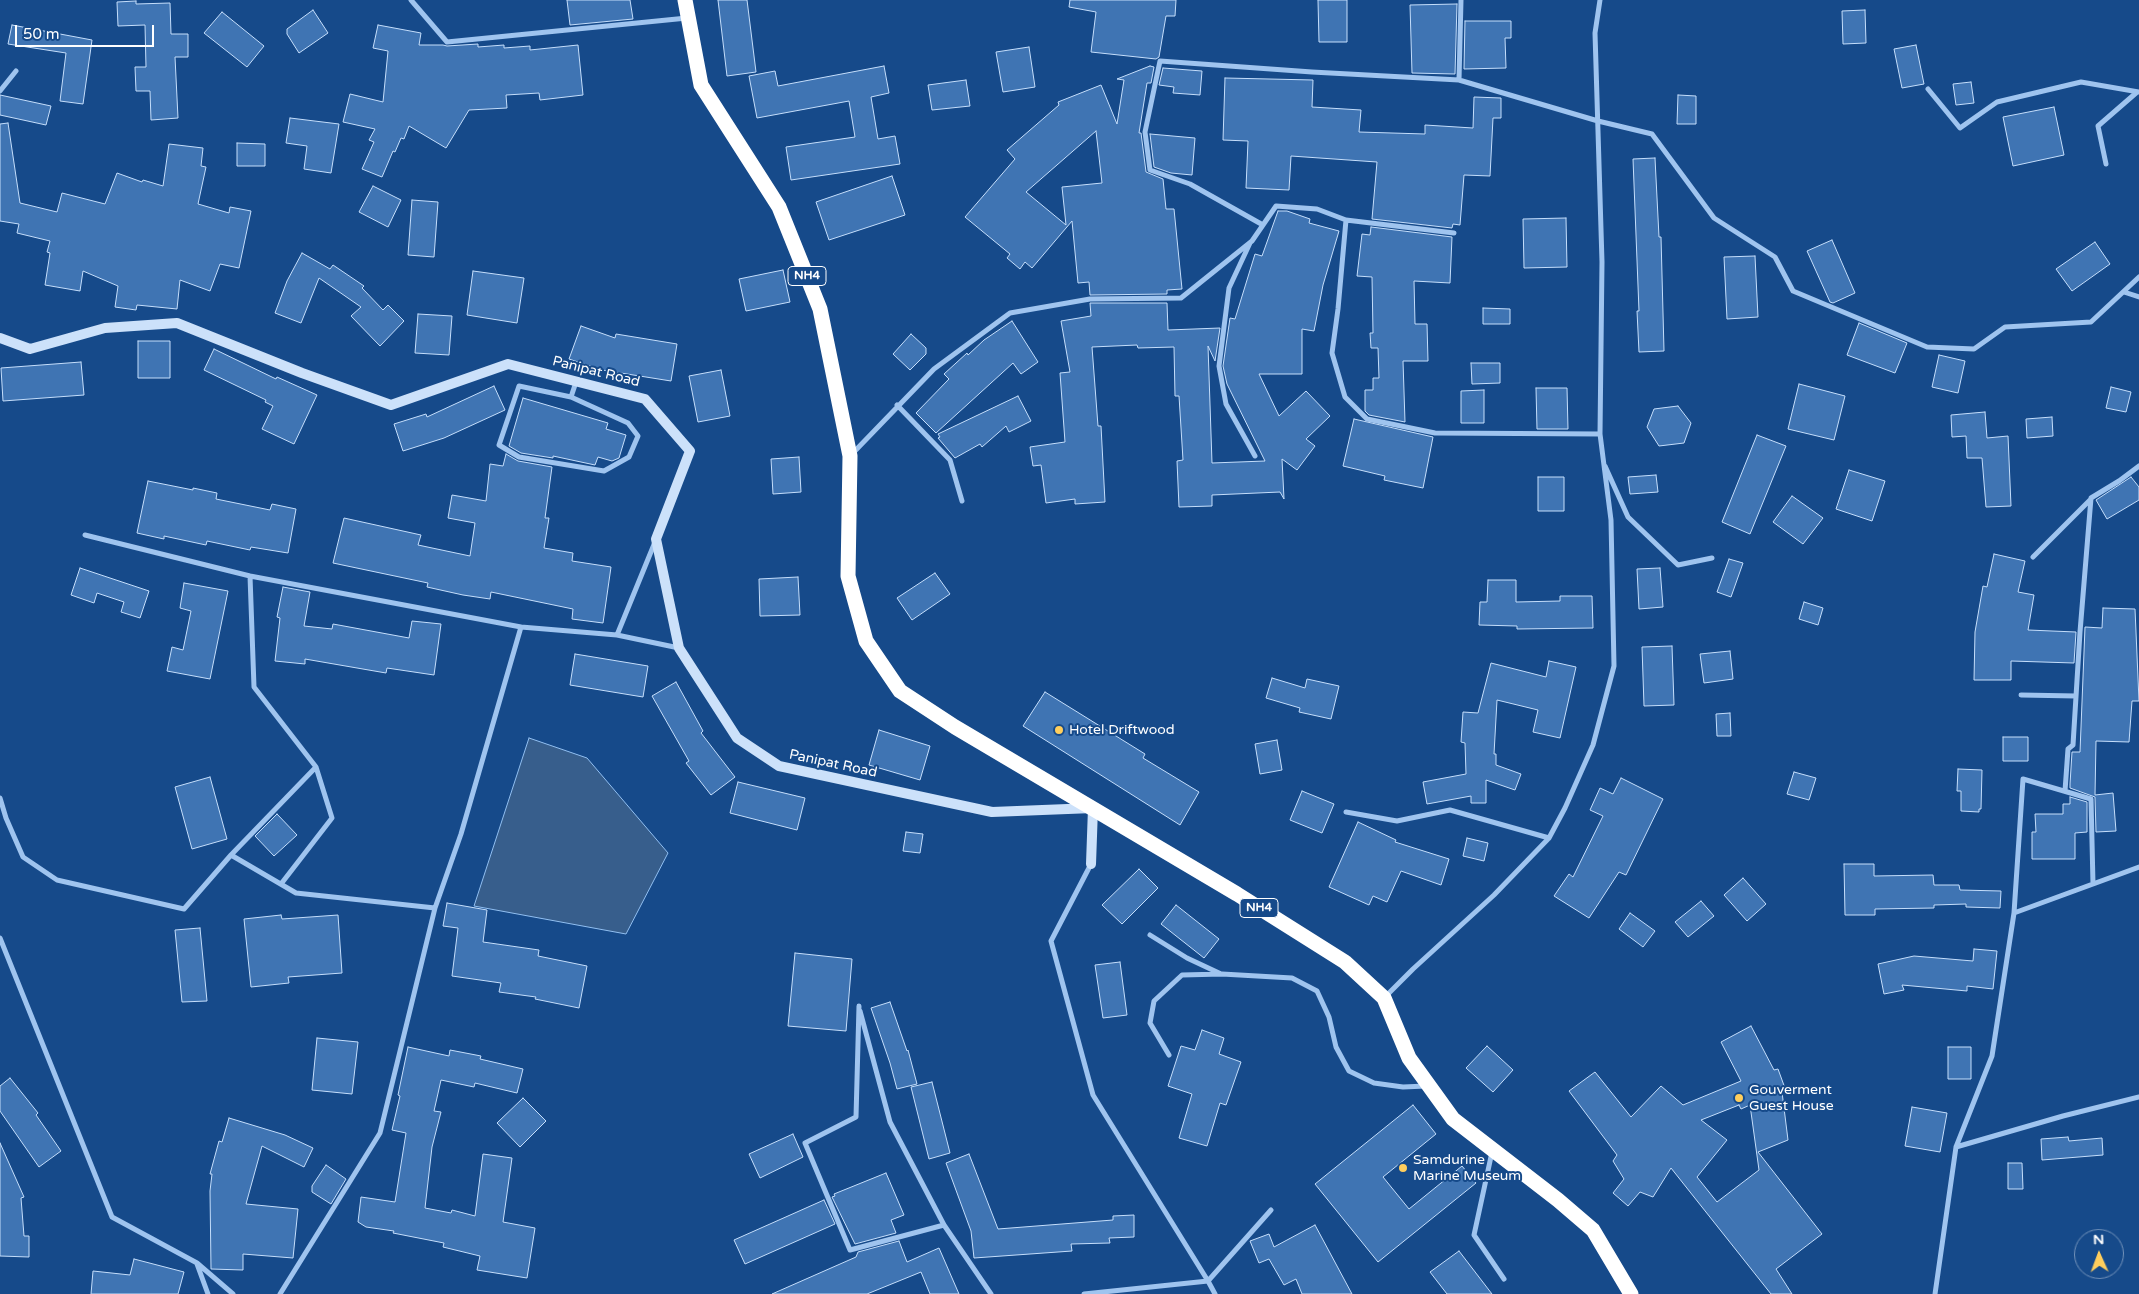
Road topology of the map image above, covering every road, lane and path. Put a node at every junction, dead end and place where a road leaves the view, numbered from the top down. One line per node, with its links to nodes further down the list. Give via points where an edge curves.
1 (411, 0): 5 (street, via 447,42)
2 (685, 0): 5 (highway, NH4)
3 (1460, 0): 7 (street)
4 (1600, 0): 11 (street, via 1595,33)
5 (687, 18): 25 (highway, NH4, via 701,84 779,207 820,310)
6 (16, 71): 9 (street)
7 (1459, 80): 11 (street); 14 (street, via 1160,62 1145,132 1150,170 1190,184)
8 (1928, 90): 10 (street, via 1960,128 1997,102 2081,82)
9 (0, 91)
10 (2138, 92): 12 (street, via 2098,126)
11 (1598, 121): 18 (street, via 1652,134 1714,218 1775,257 1793,290 1927,347 1974,350 2005,327 2091,322); 24 (street, via 1602,262)
12 (2106, 164)
13 (1346, 220): 14 (street, via 1317,208 1276,206); 15 (street); 24 (street, via 1332,353 1345,398 1367,419 1435,433)
14 (1262, 225): 16 (street)
15 (1454, 233)
16 (1252, 240): 23 (street, via 1180,298 1090,300 1010,313 934,369); 26 (street, via 1229,288 1218,366 1226,404)
17 (2139, 277): 18 (street)
18 (2124, 292): 19 (street)
19 (2139, 297)
20 (0, 338): 21 (street, Panipat Road, via 30,349 105,328 177,323 391,405 508,364)
21 (576, 381): 22 (street); 32 (street, Panipat Road, via 645,399 690,451)
22 (571, 397): 22 (street, via 628,423 638,436 629,457 604,471 519,457 499,445 519,386)
23 (897, 406): 25 (street); 30 (street, via 950,460)
24 (1600, 434): 27 (street)
25 (850, 456): 44 (highway, NH4, via 848,576 866,641 900,690)
26 (1255, 456)
27 (1603, 461): 34 (street, via 1628,517 1678,565); 46 (street, via 1611,520 1614,666 1593,745 1566,808)
28 (2139, 466): 29 (street)
29 (2091, 498): 33 (street); 40 (street)
30 (962, 501)
31 (85, 535): 35 (street)
32 (656, 540): 37 (street); 38 (street, Panipat Road)
33 (2033, 557)
34 (1712, 558)
35 (250, 576): 36 (street); 41 (street, via 254,687)
36 (521, 628): 37 (street); 52 (street, via 461,834)
37 (617, 635): 38 (street)
38 (678, 648): 44 (street, Panipat Road, via 737,738 779,766 992,812)
39 (2021, 695): 40 (street)
40 (2076, 696): 42 (street, via 2073,744 2068,749)
41 (316, 767): 47 (street); 50 (street, via 332,818)
42 (2065, 791): 51 (street, via 2090,799); 53 (street, via 2023,779)
43 (0, 798): 47 (street, via 23,858 56,880 184,908)
44 (1093, 808): 48 (street); 57 (highway, NH4, via 1345,962)
45 (1346, 812): 46 (street, via 1397,822 1450,810)
46 (1549, 838): 57 (street, via 1494,895)
47 (231, 855): 50 (street)
48 (1091, 864): 67 (street, via 1051,941 1093,1095)
49 (2139, 867): 51 (street)
50 (281, 884): 52 (street, via 296,893)
51 (2093, 884): 53 (street)
52 (435, 908): 70 (street, via 380,1133)
53 (2014, 913): 61 (street, via 1992,1056)
54 (1150, 936): 56 (street)
55 (0, 938): 65 (street, via 112,1217)
56 (1222, 974): 58 (street, via 1182,975 1154,1001 1150,1023); 59 (street, via 1292,978 1317,991 1336,1046 1349,1071 1374,1083)
57 (1384, 998): 59 (highway, NH4, via 1409,1058)
58 (1169, 1055)
59 (1429, 1086): 62 (highway, NH4, via 1454,1119)
60 (2139, 1096): 61 (street)
61 (1956, 1148): 75 (street)
62 (1492, 1149): 66 (street, via 1474,1235); 74 (highway, NH4, via 1593,1230)
63 (1271, 1210): 67 (street)
64 (944, 1225): 64 (street, via 890,1122 859,1006 856,1117 805,1143 850,1250); 71 (street)
65 (197, 1263): 68 (street); 69 (street)
66 (1504, 1279)
67 (1208, 1281): 72 (street); 73 (street)
68 (208, 1294)
69 (233, 1294)
70 (280, 1294)
71 (991, 1294)
72 (1084, 1294)
73 (1215, 1294)
74 (1631, 1294)
75 (1935, 1294)

